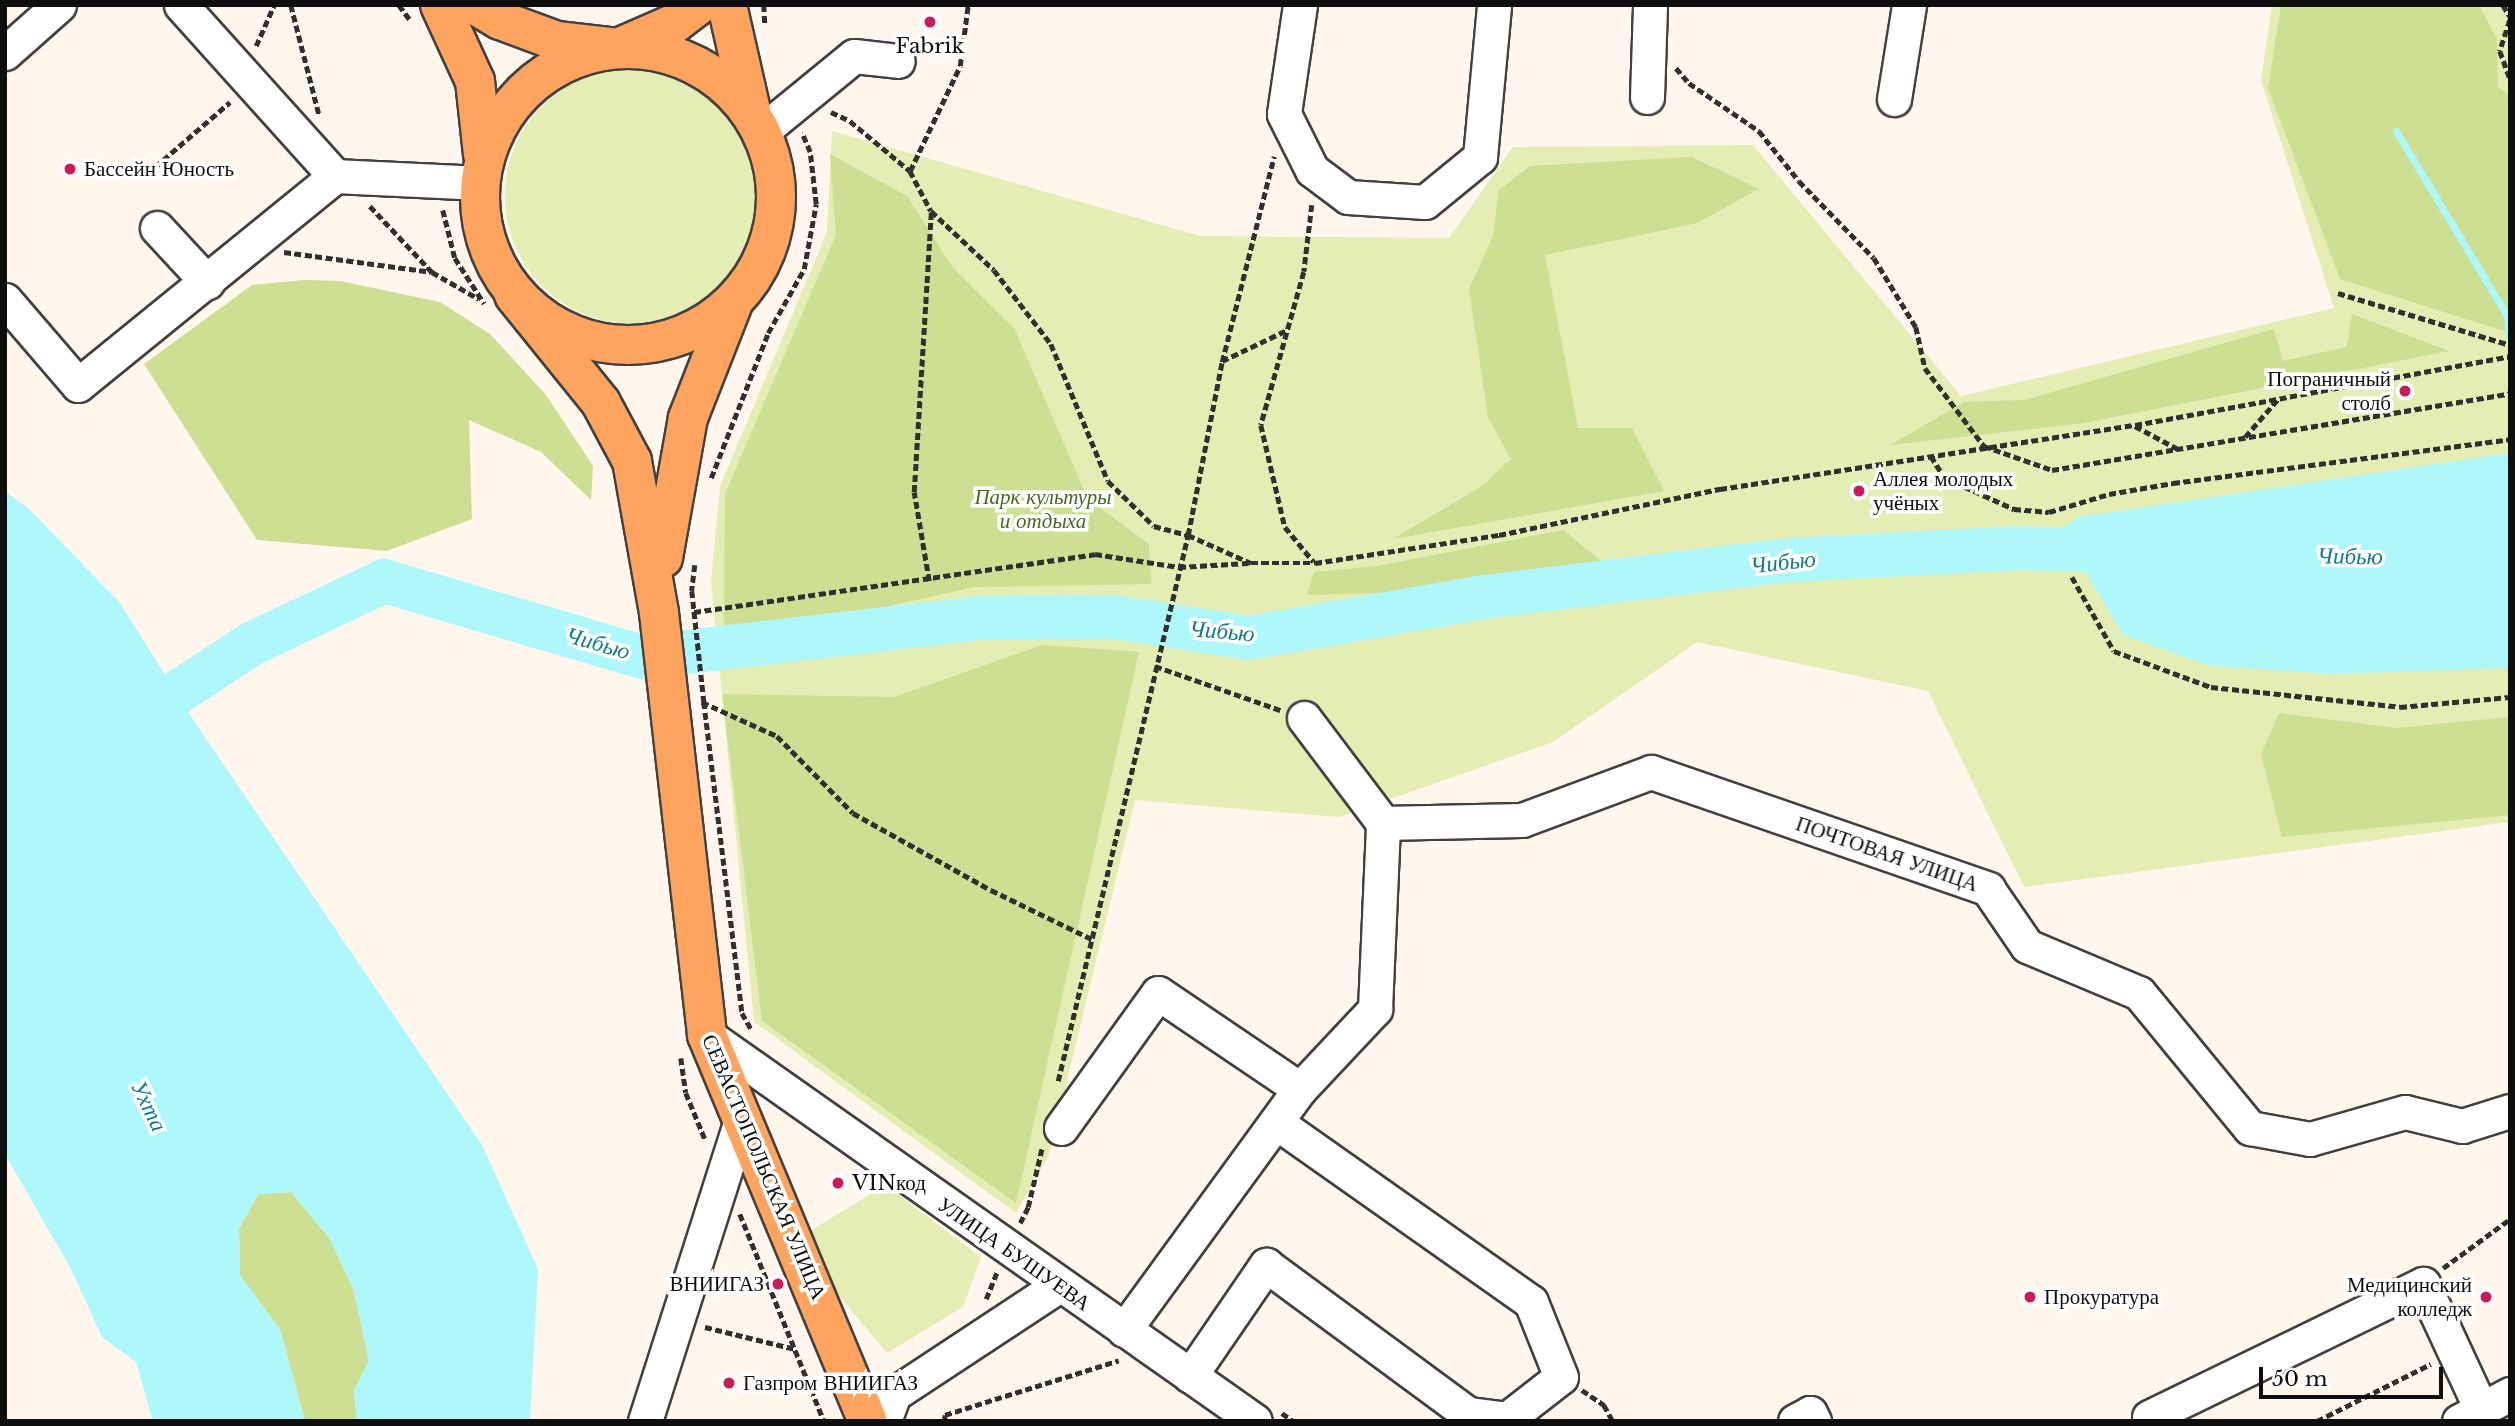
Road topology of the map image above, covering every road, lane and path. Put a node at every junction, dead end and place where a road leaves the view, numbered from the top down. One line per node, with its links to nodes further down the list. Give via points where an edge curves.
1 (59, 5): 15 (street)
2 (181, 5): 26 (street)
3 (440, 5): 25 (main road, via 475,81)
4 (475, 5): 14 (main road, via 500,20 557,41)
5 (699, 5): 14 (main road, via 676,23)
6 (727, 5): 22 (main road)
7 (968, 5): 24 (path, via 960,66)
8 (1300, 5): 21 (street)
9 (1494, 5): 23 (street, via 1480,157 1425,202 1348,197)
10 (1909, 5): 20 (street)
11 (2503, 5): 12 (path)
12 (2510, 18): 17 (path, via 2500,51)
13 (1649, 20): 18 (street); 44 (path, via 1689,83 1759,131 1799,181 1874,258 1916,327 1926,368)
14 (618, 48): 22 (main road, via 670,53 716,76); 25 (main road, via 572,58 532,83 501,118)
15 (5, 52)
16 (898, 61): 19 (street, via 854,56)
17 (2510, 79)
18 (1647, 97)
19 (801, 99): 22 (street); 24 (path, via 850,121)
20 (1894, 99)
21 (1284, 114): 23 (street); 38 (path)
22 (756, 123): 34 (main road, via 773,160 777,211 763,261)
23 (1312, 170): 35 (path, via 1304,272)
24 (910, 171): 27 (path)
25 (482, 172): 26 (street); 32 (main road, via 479,209)
26 (335, 176): 29 (street)
27 (931, 211): 47 (path, via 994,270 1051,344 1108,481 1154,526); 52 (path, via 914,492)
28 (158, 228): 30 (street)
29 (249, 248): 30 (street); 32 (path, via 432,272)
30 (207, 282): 33 (street, via 78,385)
31 (2338, 293): 36 (path)
32 (497, 297): 34 (main road, via 594,343 641,346 691,332); 53 (main road, СЕВАСТОПОЛЬСКАЯ УЛИЦА, via 594,394 624,441)
33 (5, 300)
34 (733, 303): 53 (main road, СЕВАСТОПОЛЬСКАЯ УЛИЦА, via 701,379 678,456)
35 (1288, 329): 38 (path); 49 (path, via 1261,425 1285,527)
36 (2510, 345)
37 (2510, 356): 40 (path)
38 (1222, 362): 47 (path)
39 (2510, 393): 42 (path)
40 (2279, 399): 41 (path); 42 (path)
41 (2135, 425): 44 (path); 45 (path)
42 (2245, 438): 45 (path)
43 (2510, 439): 46 (path, via 2173,483 2109,494 2049,512 2014,509 1945,478)
44 (1984, 446): 45 (path, via 2052,470); 46 (path)
45 (2180, 450)
46 (1931, 456): 49 (path, via 1720,489 1499,535)
47 (1188, 535): 48 (path); 50 (path)
48 (1251, 563): 49 (path); 50 (path)
49 (1315, 563)
50 (1179, 567): 52 (path, via 1095,554); 54 (path)
51 (2072, 577): 55 (path, via 2113,651 2211,687 2400,707)
52 (929, 581): 53 (path)
53 (676, 612): 56 (path); 60 (main road, СЕВАСТОПОЛЬСКАЯ УЛИЦА, via 667,710)
54 (1155, 666): 57 (path); 59 (path)
55 (2510, 697)
56 (704, 702): 59 (path, via 777,736 853,813 991,890); 61 (path, via 742,1013)
57 (1304, 718): 58 (street)
58 (1383, 823): 63 (street, via 1375,1009); 64 (street, ПОЧТОВАЯ УЛИЦА, via 1522,820 1651,772 1988,889 2027,946 2139,993 2250,1128 2310,1139 2405,1112 2462,1126)
59 (1092, 939): 62 (path)
60 (707, 1034): 65 (main road, СЕВАСТОПОЛЬСКАЯ УЛИЦА); 69 (street, УЛИЦА БУШУЕВА)
61 (758, 1041)
62 (1057, 1085)
63 (1300, 1089): 66 (street); 67 (street, via 1158,993)
64 (2510, 1111)
65 (742, 1117): 73 (street); 83 (main road, СЕВАСТОПОЛЬСКАЯ УЛИЦА)
66 (1276, 1122): 74 (street); 78 (street, via 1531,1302)
67 (1052, 1134): 69 (path, via 1028,1207)
68 (2510, 1219): 70 (path)
69 (1014, 1232): 71 (street, УЛИЦА БУШУЕВА); 72 (path)
70 (2423, 1283): 76 (street); 81 (street)
71 (1058, 1286): 74 (street, УЛИЦА БУШУЕВА); 84 (street, via 894,1394)
72 (984, 1303)
73 (676, 1320): 75 (path); 82 (street)
74 (1125, 1344): 77 (street, УЛИЦА БУШУЕВА); 85 (path, via 945,1415)
75 (796, 1349)
76 (2454, 1352): 79 (street); 90 (path)
77 (1190, 1376): 78 (street, via 1266,1265 1468,1414 1507,1419); 80 (street, УЛИЦА БУШУЕВА)
78 (1561, 1377): 87 (path, via 1604,1405)
79 (2483, 1408)
80 (1263, 1414): 86 (path)
81 (2147, 1420)
82 (645, 1421)
83 (869, 1421)
84 (884, 1421)
85 (944, 1421)
86 (1293, 1421)
87 (1613, 1421)
88 (1795, 1421): 89 (street, via 1810,1413)
89 (1814, 1421)
90 (2317, 1421)

